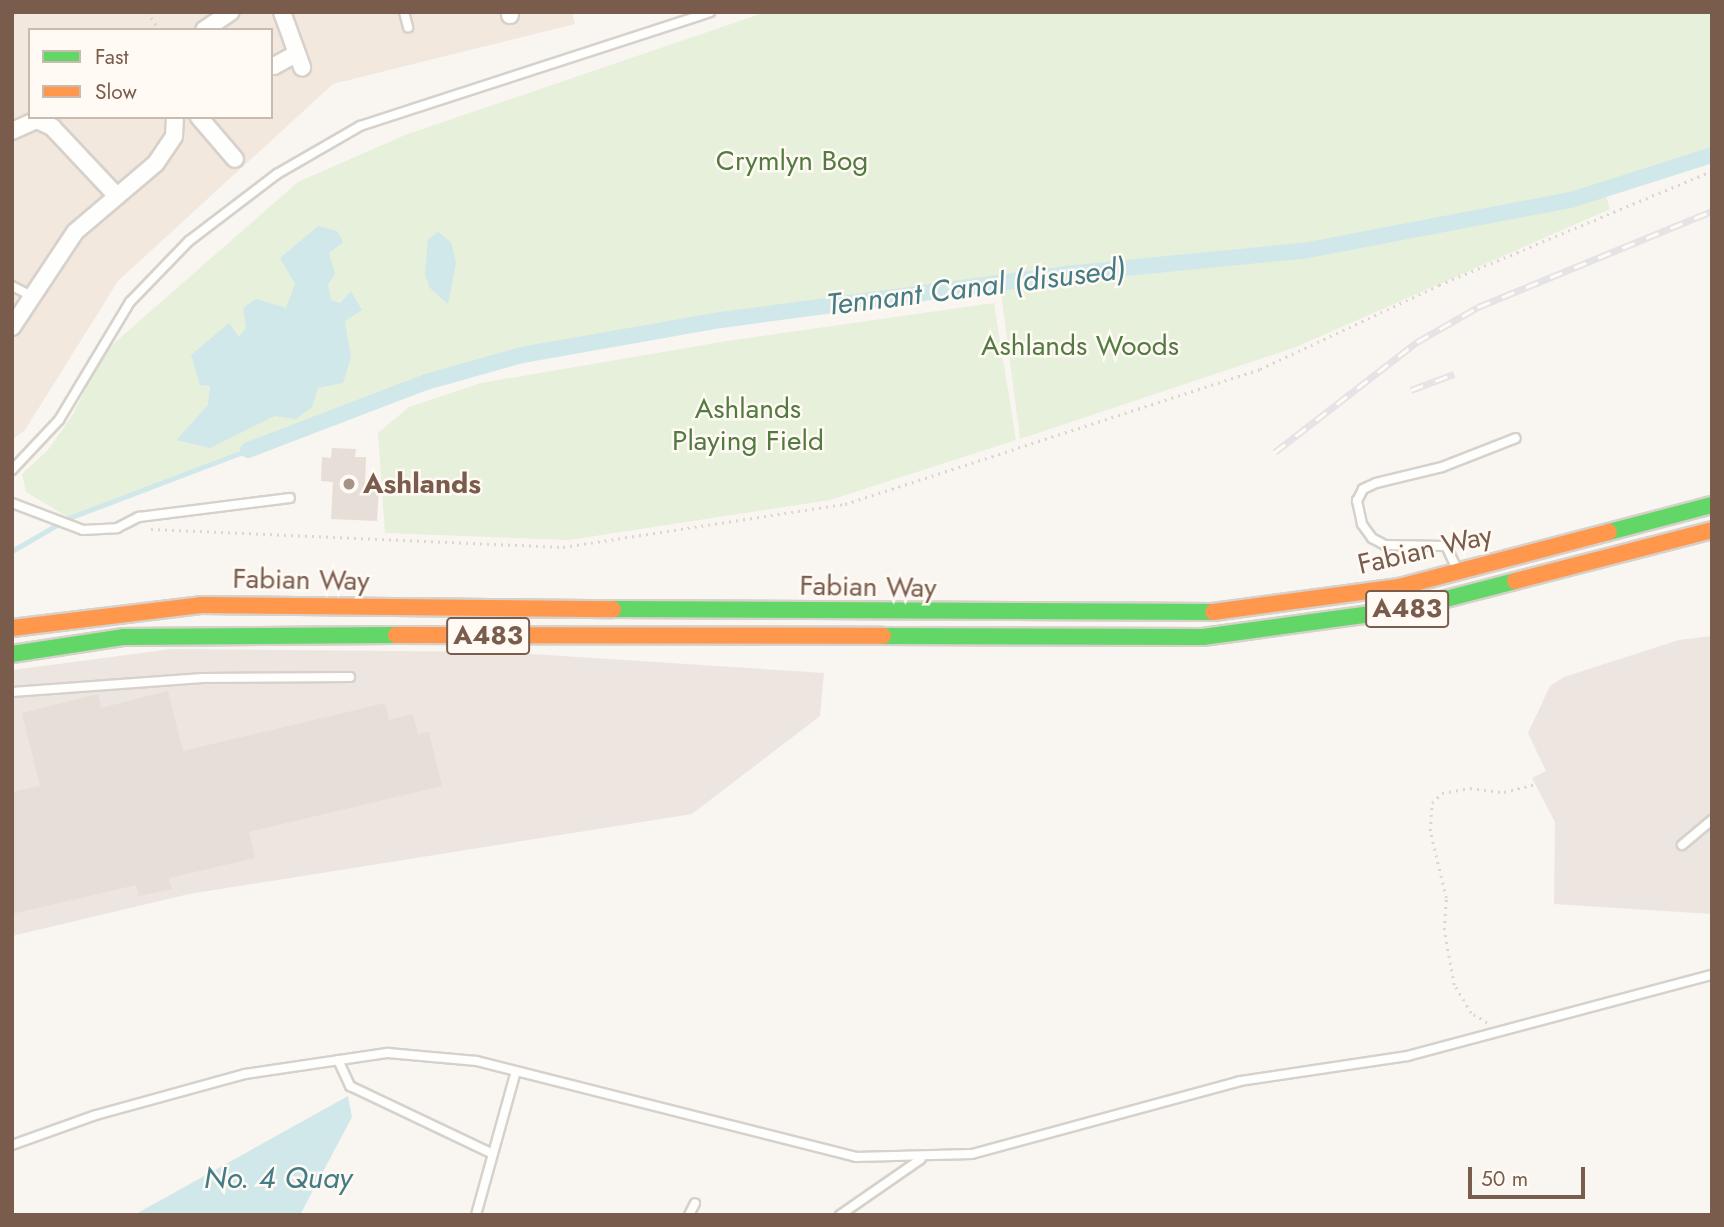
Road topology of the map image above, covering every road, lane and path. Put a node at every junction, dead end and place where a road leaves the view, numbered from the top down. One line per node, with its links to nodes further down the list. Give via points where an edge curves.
1 (147, 12): 7 (path)
2 (231, 12): 8 (street)
3 (282, 12): 9 (street, via 299,61)
4 (404, 12): 6 (lane)
5 (710, 12): 21 (lane, via 360,126 277,174 189,241 130,302 59,420)
6 (408, 27)
7 (159, 28)
8 (207, 28)
9 (274, 66)
10 (38, 119): 13 (street); 16 (street, via 52,127)
11 (175, 119): 16 (street, via 174,136 156,163)
12 (201, 119): 14 (street)
13 (12, 131)
14 (235, 159)
15 (1712, 171): 25 (path, via 1439,285 1260,369 845,504 563,547)
16 (115, 194): 18 (street, via 75,232)
17 (12, 286): 18 (lane)
18 (32, 296): 19 (street)
19 (12, 327)
20 (1516, 438): 27 (lane, via 1442,467 1376,483 1363,489 1357,500 1362,524 1373,538 1385,545 1446,546)
21 (12, 470)
22 (290, 498): 23 (lane, via 139,517 117,527 72,526)
23 (12, 503)
24 (1712, 505): 27 (highway, Fabian Way / A483)
25 (143, 528)
26 (1712, 530): 29 (highway, Fabian Way / A483, via 1406,609 1203,637 195,635 123,637)
27 (1457, 571): 28 (highway, Fabian Way / A483, via 1294,604 1134,614 201,605)
28 (12, 628)
29 (12, 654)
30 (349, 677): 31 (lane, via 176,680)
31 (12, 692)
32 (1535, 784): 36 (path, via 1504,792 1470,788 1442,793 1432,803 1430,831 1446,898 1444,930 1454,985 1471,1013)
33 (1712, 820): 34 (lane)
34 (1682, 845)
35 (1712, 975): 36 (lane)
36 (1502, 1031): 41 (lane, via 1408,1056 1240,1082 1042,1138)
37 (338, 1060): 38 (lane, via 388,1053 441,1055); 39 (lane, via 179,1091); 40 (lane, via 350,1087)
38 (516, 1071): 40 (lane); 41 (lane, via 856,1157)
39 (12, 1145)
40 (493, 1154): 43 (lane)
41 (922, 1159): 45 (lane)
42 (695, 1203): 44 (lane)
43 (476, 1215)
44 (689, 1215)
45 (840, 1215)

